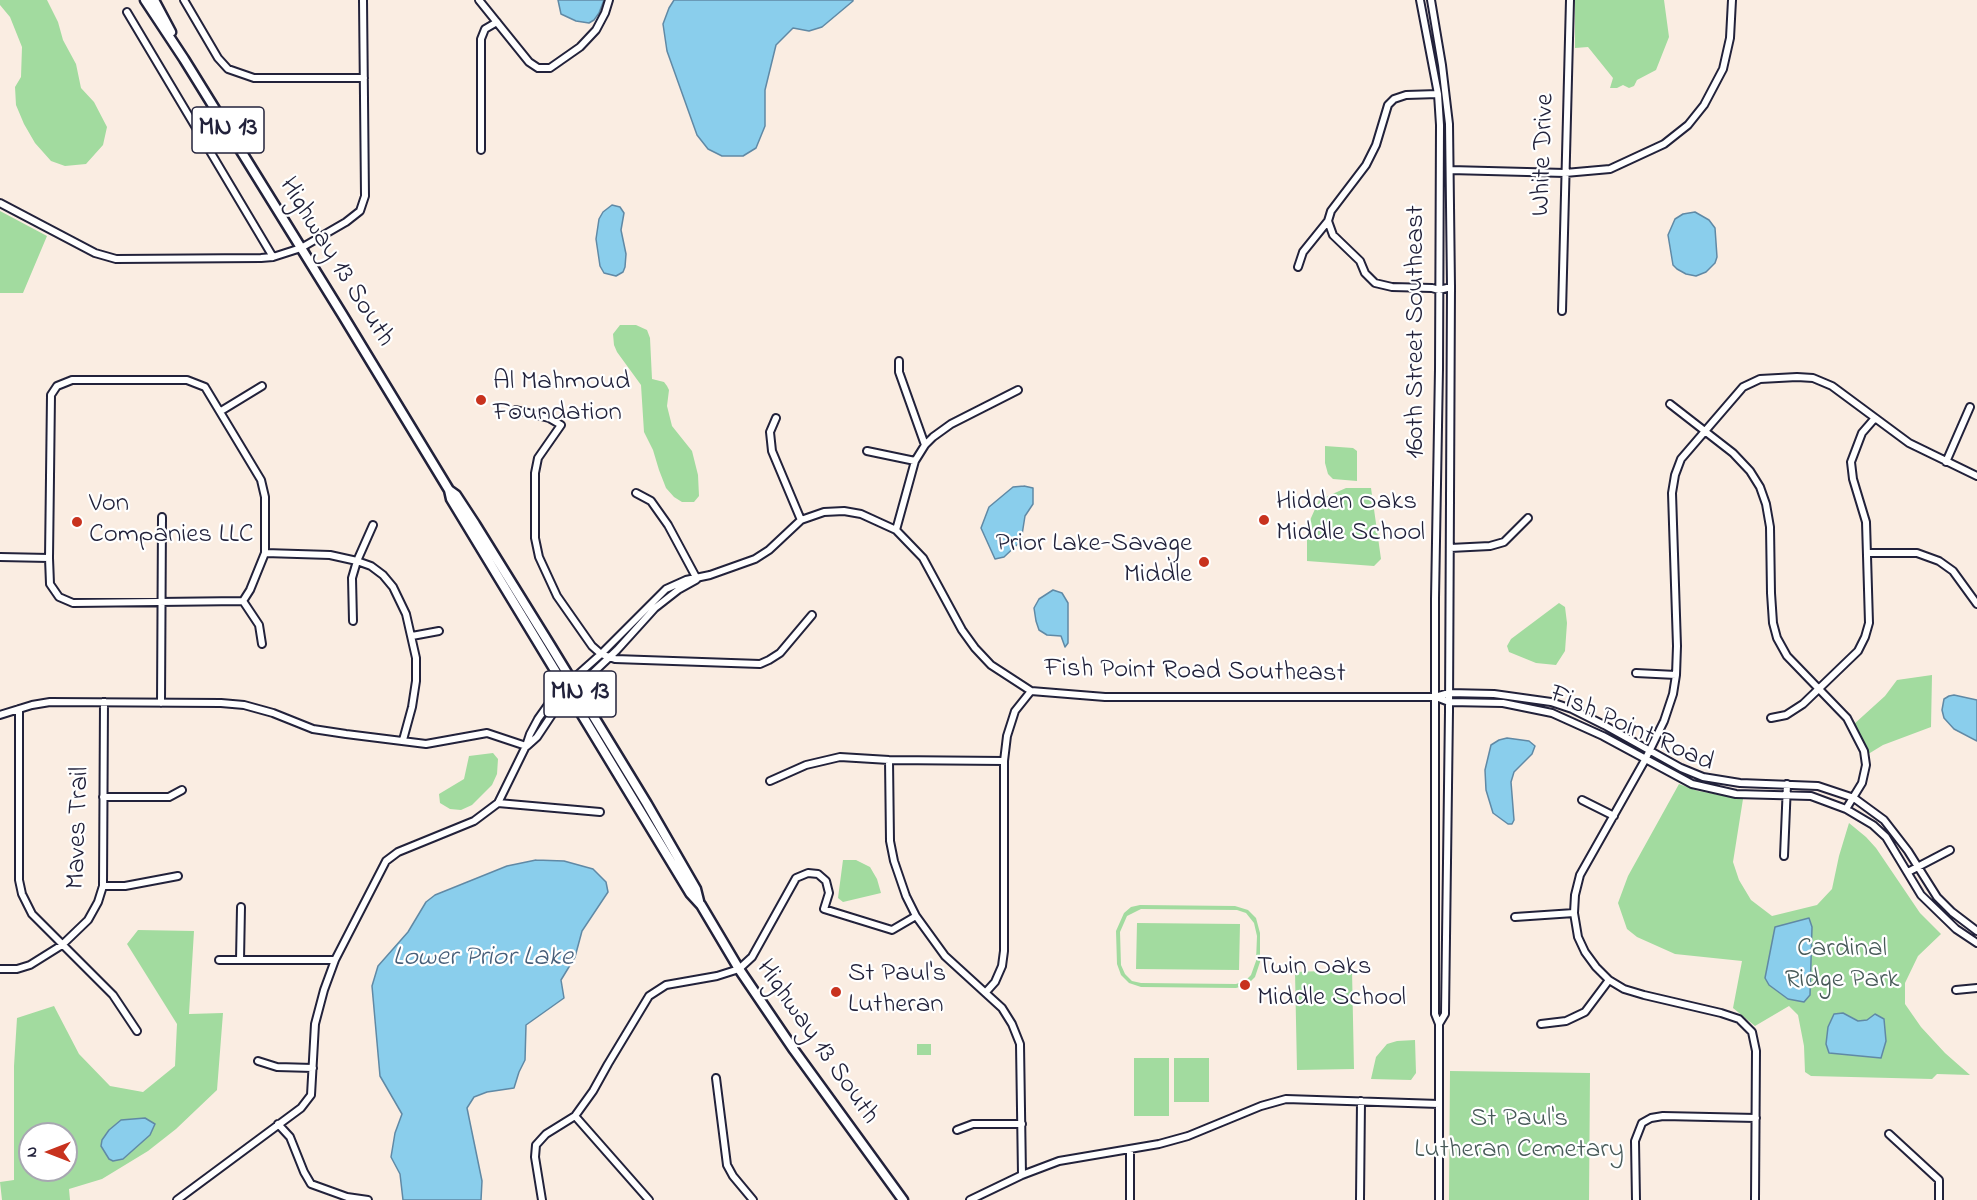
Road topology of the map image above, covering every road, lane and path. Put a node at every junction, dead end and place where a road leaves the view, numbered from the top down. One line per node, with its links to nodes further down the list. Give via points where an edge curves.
1 (145, 0): 13 (main road, Highway 13 South / MN 13)
2 (154, 0): 13 (main road, Highway 13 South / MN 13)
3 (184, 0): 14 (street, via 228,69 254,78)
4 (363, 0): 14 (street)
5 (479, 0): 12 (street)
6 (609, 0): 12 (street, via 596,30 550,68 538,68 530,62)
7 (1420, 0): 15 (street, 160th Street Southeast)
8 (1431, 0): 17 (street, 160th Street Southeast, via 1447,93)
9 (1570, 0): 18 (street, White Drive)
10 (1732, 0): 18 (street, via 1723,69 1688,125 1664,144 1610,169)
11 (127, 12): 22 (street)
12 (497, 22): 16 (street, via 485,29 481,39)
13 (184, 59): 21 (main road, Highway 13 South / MN 13)
14 (364, 78): 21 (street, via 365,196 360,211)
15 (1438, 94): 20 (street, via 1406,95 1388,105 1366,165); 25 (street, 160th Street Southeast)
16 (481, 150)
17 (1450, 170): 18 (street); 24 (street, 160th Street Southeast)
18 (1565, 173): 26 (street, White Drive)
19 (0, 203): 22 (street, via 94,253 116,259)
20 (1328, 220): 23 (street, via 1303,252); 25 (street, via 1333,235 1375,282)
21 (301, 248): 22 (street); 66 (main road, Highway 13 South / MN 13, via 451,499)
22 (273, 257)
23 (1298, 267)
24 (1451, 287): 25 (street); 48 (street, 160th Street Southeast)
25 (1440, 290): 71 (street, 160th Street Southeast)
26 (1562, 311)
27 (899, 361): 37 (street, via 899,372)
28 (262, 386): 33 (street)
29 (1018, 390): 37 (street, via 951,424)
30 (1670, 404): 36 (street)
31 (1970, 407): 40 (street)
32 (516, 410): 63 (street, via 561,425 538,458 535,473 539,557 557,596 592,646)
33 (220, 411): 49 (street, via 261,480 265,497); 52 (street, via 205,387 187,380 72,380 57,386 51,395)
34 (776, 418): 45 (street, via 770,432 772,451)
35 (1875, 418): 36 (street, via 1832,386 1813,378 1777,376 1743,387); 40 (street, via 1909,443); 50 (street, via 1862,433 1851,462 1866,522)
36 (1705, 430): 65 (street, via 1682,459 1672,493); 67 (street, via 1733,453 1760,487 1770,527 1773,623 1777,638 1787,656)
37 (926, 445): 39 (street)
38 (867, 451): 39 (street)
39 (915, 461): 47 (street)
40 (1946, 462): 41 (street)
41 (1977, 476)
42 (636, 493): 54 (street, via 651,501)
43 (162, 517): 56 (street)
44 (1528, 519): 48 (street, via 1504,542)
45 (801, 520): 47 (street, Fish Point Road Southeast, via 824,512 844,511 861,514); 54 (street, Fish Point Road Southeast, via 755,559)
46 (373, 525): 53 (street)
47 (896, 530): 68 (street, Fish Point Road Southeast, via 923,558 975,648 991,665)
48 (1450, 548): 70 (street, 160th Street Southeast)
49 (265, 553): 53 (street, via 330,555); 55 (street)
50 (1867, 553): 57 (street, via 1917,554 1939,561 1953,571); 67 (street, via 1869,623 1865,637 1858,651)
51 (0, 557): 52 (street)
52 (49, 558): 56 (street, via 50,585 59,597 73,603)
53 (357, 561): 59 (street, via 352,578); 61 (street, via 371,566 393,587)
54 (697, 579): 63 (street, Fish Point Road Southeast, via 666,589)
55 (243, 601): 56 (street); 62 (street, via 259,625)
56 (161, 603): 74 (street)
57 (1977, 603)
58 (812, 615): 63 (street, via 780,653 760,663)
59 (353, 621)
60 (439, 631): 61 (street)
61 (412, 636): 78 (street, via 416,681)
62 (262, 644)
63 (605, 656): 66 (street, Fish Point Road Southeast); 69 (street, Fish Point Road Southeast)
64 (1636, 673): 65 (street)
65 (1676, 675): 80 (street, via 1664,721)
66 (568, 683): 69 (main road, Highway 13 South / MN 13); 79 (street, Fish Point Road Southeast, via 538,719)
67 (1819, 688): 77 (street, via 1786,715); 89 (street, via 1847,718 1864,751 1866,765)
68 (1031, 691): 71 (street, Fish Point Road Southeast, via 1105,697); 83 (street, via 1015,711)
69 (573, 692): 79 (street, Fish Point Road Southeast); 112 (main road, Highway 13 South / MN 13)
70 (1449, 693): 71 (street, Fish Point Road); 73 (street, 160th Street Southeast); 80 (street, Fish Point Road, via 1551,702)
71 (1435, 697): 73 (street, Fish Point Road); 117 (street, 160th Street Southeast, via 1435,1014)
72 (104, 702): 74 (street); 75 (street, via 50,702); 88 (street, Maves Trail)
73 (1449, 702): 82 (street, Fish Point Road, via 1503,703 1552,713); 117 (street, 160th Street Southeast, via 1445,1014)
74 (161, 703): 78 (street, via 244,705 314,729)
75 (19, 709): 76 (street); 107 (street, via 19,880 32,914)
76 (0, 715)
77 (1771, 718)
78 (403, 740): 79 (street, via 426,744 487,733)
79 (526, 746): 91 (street, Fish Point Road Southeast)
80 (1650, 750): 82 (street); 85 (street, Fish Point Road, via 1703,777)
81 (889, 760): 83 (street); 84 (street, via 827,759); 103 (street, via 890,841 899,879)
82 (1645, 760): 87 (street, Fish Point Road, via 1692,784 1714,790); 94 (street)
83 (1004, 761): 116 (street, via 1004,951 995,982)
84 (770, 781)
85 (1786, 784): 87 (street); 89 (street, Fish Point Road, via 1818,786)
86 (182, 790): 88 (street, via 169,797)
87 (1786, 795): 92 (street, Fish Point Road, via 1811,796); 96 (street)
88 (103, 797): 100 (street, Maves Trail)
89 (1854, 798): 92 (street); 97 (street, Fish Point Road, via 1884,820)
90 (1582, 800): 94 (street)
91 (498, 803): 93 (street); 110 (street, Fish Point Road Southeast, via 474,821 398,852 386,861)
92 (1846, 809): 98 (street, Fish Point Road, via 1886,837)
93 (600, 813)
94 (1614, 816): 102 (street, via 1580,875)
95 (1950, 849): 97 (street)
96 (1784, 856)
97 (1917, 867): 98 (street); 105 (street, Fish Point Road, via 1937,897)
98 (1908, 872): 106 (street, Fish Point Road, via 1937,912)
99 (178, 876): 100 (street)
100 (103, 886): 107 (street, Maves Trail, via 88,920)
101 (241, 907): 109 (street)
102 (1574, 913): 104 (street); 113 (street, via 1585,952)
103 (916, 916): 112 (street, via 891,930 824,909 829,893 826,881 818,874 808,873 796,878 752,957); 116 (street, via 945,956)
104 (1515, 917)
105 (1977, 931)
106 (1977, 943)
107 (62, 945): 111 (street, Maves Trail, via 30,965); 119 (street, via 113,995)
108 (219, 960): 109 (street)
109 (240, 960): 110 (street)
110 (335, 960): 121 (street, Fish Point Road Southeast, via 315,1024)
111 (0, 969)
112 (739, 969): 125 (street, via 666,985 649,996); 138 (main road, Highway 13 South / MN 13)
113 (1609, 980): 118 (street, via 1585,1012 1566,1021); 126 (street, via 1644,995 1739,1019 1752,1032 1756,1051)
114 (1977, 988): 115 (street)
115 (1956, 990)
116 (986, 992): 128 (street, via 1002,1008 1020,1044)
117 (1440, 1024): 124 (street, 160th Street Southeast)
118 (1541, 1024)
119 (137, 1031)
120 (258, 1061): 121 (street, via 277,1067)
121 (313, 1068): 127 (street, Fish Point Road Southeast, via 311,1095 301,1108)
122 (716, 1078): 137 (street, via 728,1165)
123 (1361, 1101): 124 (street); 131 (street, via 1286,1099 1188,1136); 141 (street)
124 (1439, 1104): 142 (street, 160th Street Southeast)
125 (575, 1116): 135 (street, via 536,1145); 136 (street)
126 (1756, 1118): 143 (street, via 1663,1116 1642,1123 1635,1141); 144 (street)
127 (278, 1124): 133 (street, Fish Point Road Southeast); 134 (street, via 290,1137 311,1184)
128 (1022, 1124): 129 (street, via 973,1124); 132 (street)
129 (957, 1130)
130 (1889, 1134): 145 (street, via 1939,1180)
131 (1130, 1149): 132 (street, via 1059,1161); 140 (street)
132 (1022, 1175): 139 (street)
133 (177, 1200)
134 (368, 1200)
135 (542, 1200)
136 (649, 1200)
137 (753, 1200)
138 (903, 1200)
139 (970, 1200)
140 (1130, 1200)
141 (1360, 1200)
142 (1439, 1200)
143 (1636, 1200)
144 (1755, 1200)
145 (1939, 1200)

